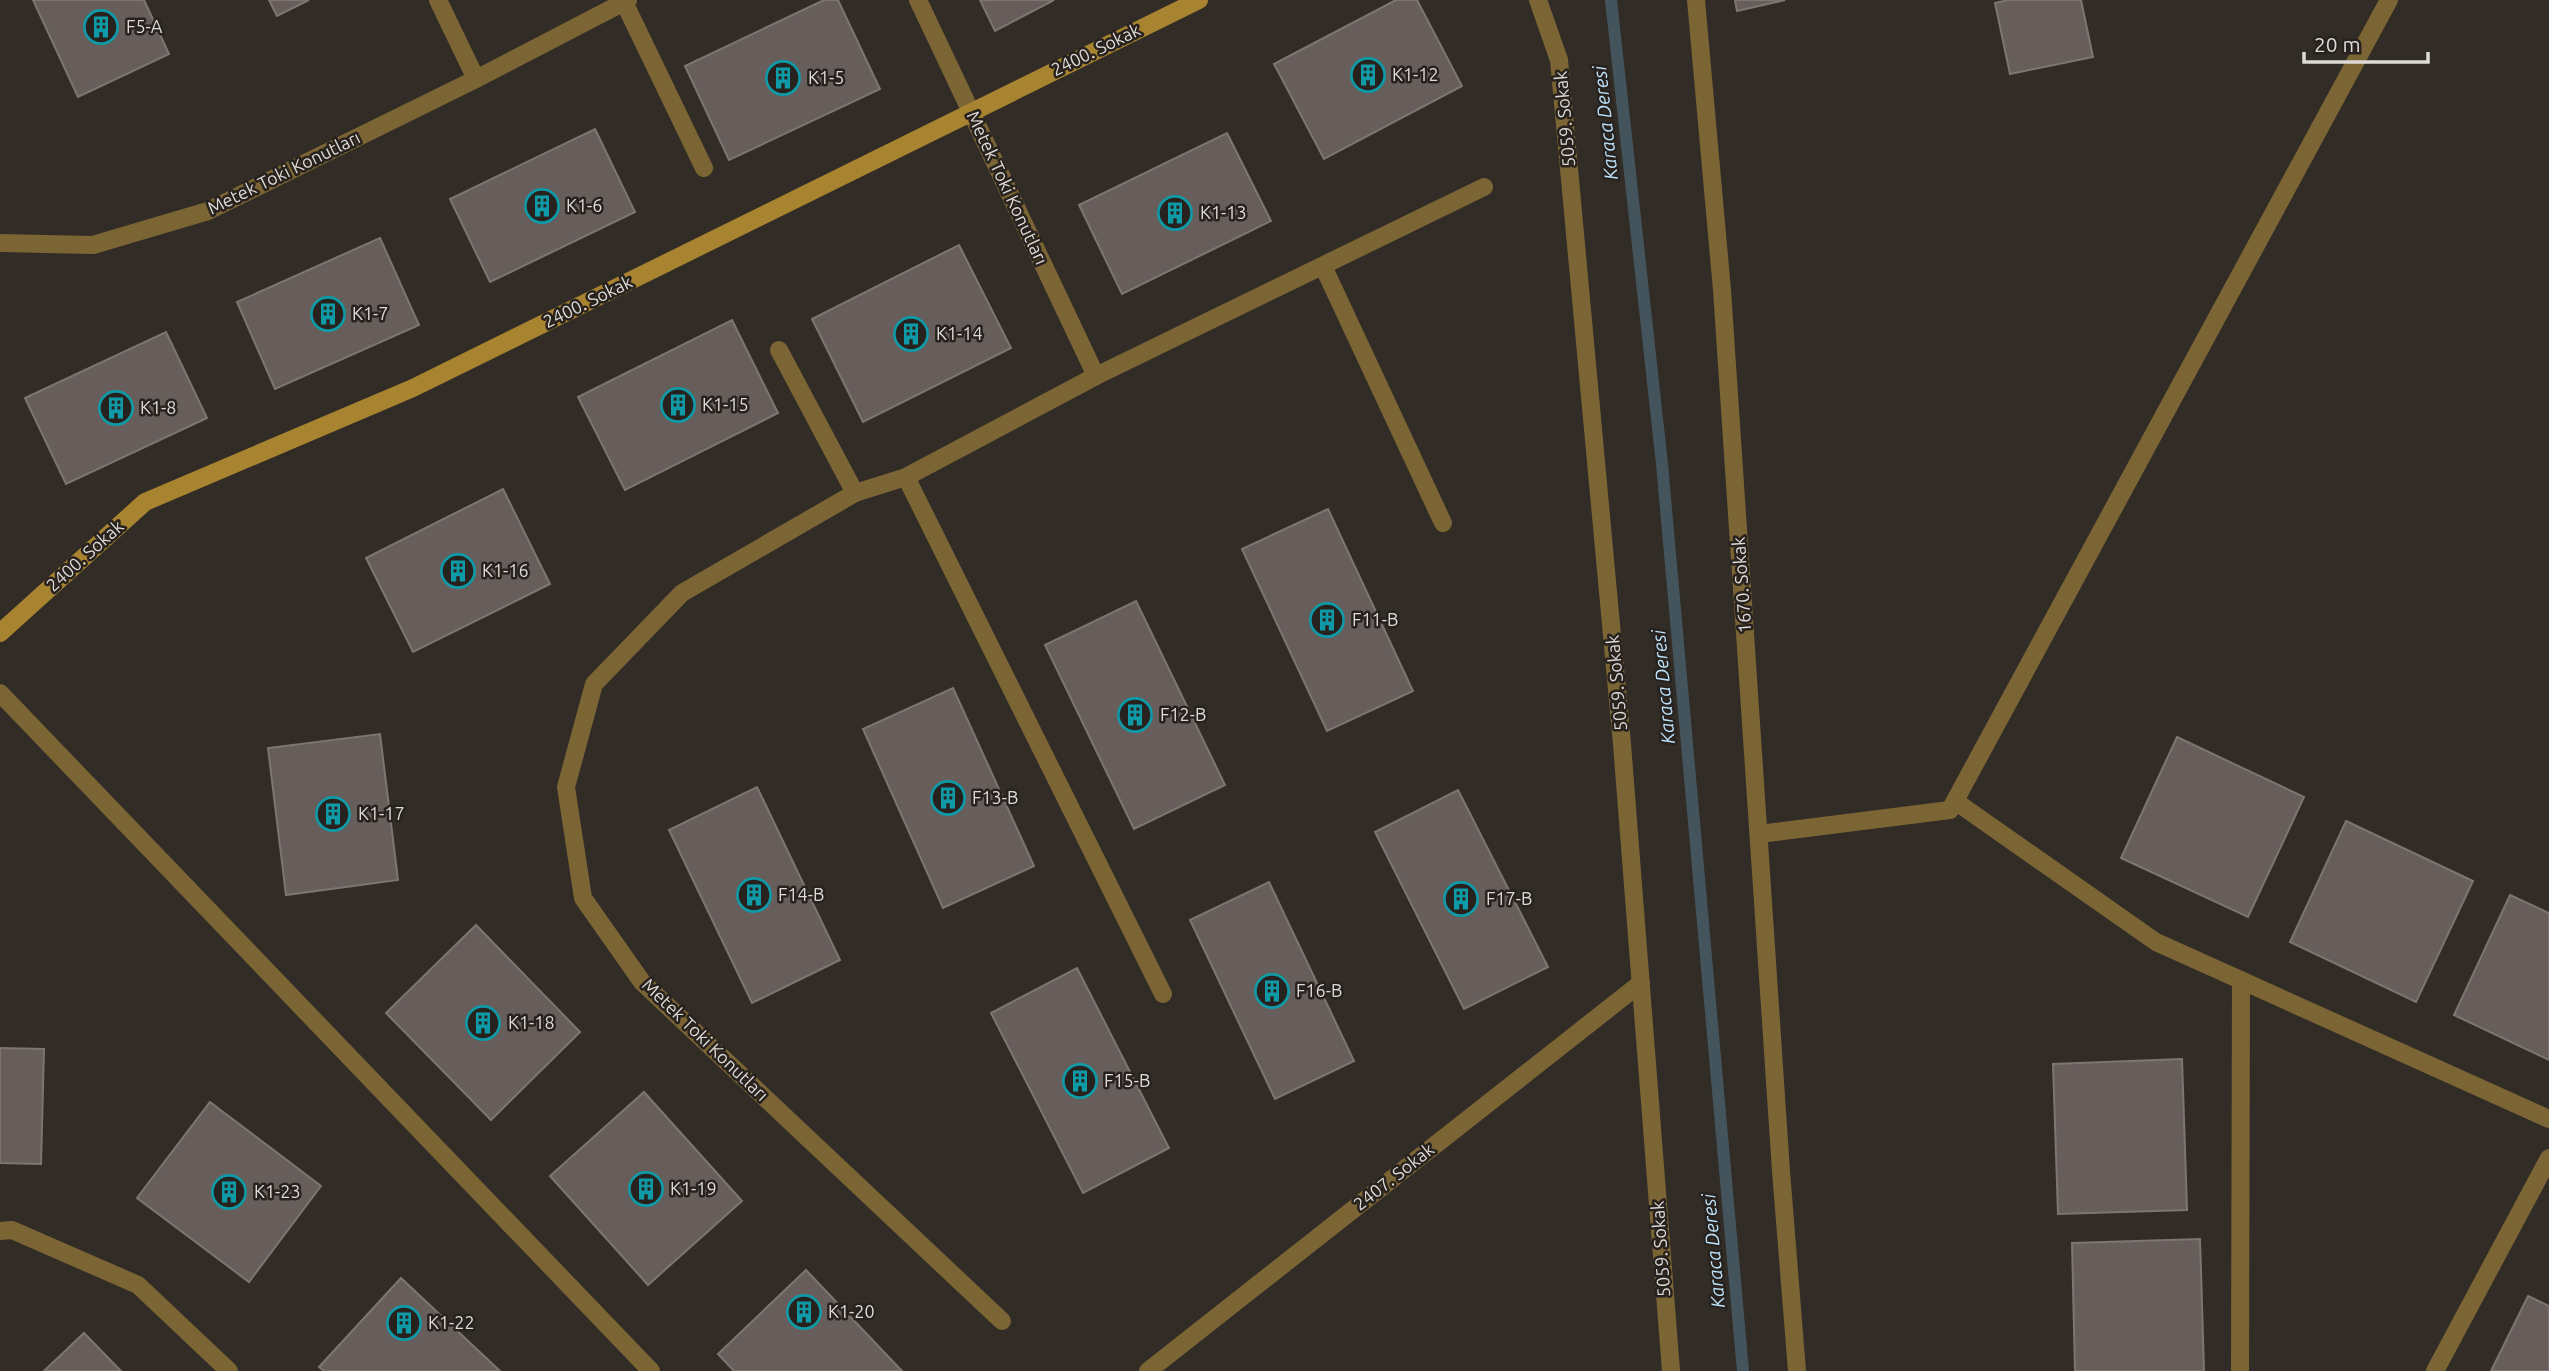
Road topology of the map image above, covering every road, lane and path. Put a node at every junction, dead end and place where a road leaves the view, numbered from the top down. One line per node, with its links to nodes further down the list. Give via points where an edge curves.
1 (438, 0): 8 (street)
2 (918, 0): 9 (street, Metek Toki Konutları)
3 (1199, 0): 9 (main road, 2400. Sokak)
4 (1538, 0): 24 (street, 5059. Sokak, via 1559,60)
5 (1696, 0): 22 (street, 1670. Sokak, via 1722,290)
6 (2389, 0): 21 (street)
7 (626, 1): 8 (street, Metek Toki Konutları); 10 (street)
8 (476, 79): 12 (street, Metek Toki Konutları, via 208,211 93,245)
9 (972, 111): 15 (street, Metek Toki Konutları); 19 (main road, 2400. Sokak, via 414,388 145,502)
10 (704, 168)
11 (1484, 187): 13 (street, Metek Toki Konutları)
12 (0, 243)
13 (1323, 266): 15 (street, Metek Toki Konutları); 18 (street)
14 (779, 350): 17 (street)
15 (1096, 376): 16 (street, Metek Toki Konutları)
16 (906, 477): 17 (street, Metek Toki Konutları); 25 (street)
17 (855, 493): 29 (street, Metek Toki Konutları, via 682,593 594,684 566,787 583,898 642,982)
18 (1443, 523)
19 (0, 633)
20 (0, 693): 31 (street)
21 (1955, 802): 22 (street, via 1950,810); 23 (street, via 2156,942)
22 (1759, 834): 34 (street, 1670. Sokak)
23 (2241, 980): 26 (street); 35 (street)
24 (1641, 983): 32 (street, 2407. Sokak); 33 (street, 5059. Sokak)
25 (1163, 994)
26 (2549, 1119)
27 (2549, 1158): 36 (street)
28 (0, 1231): 30 (street, via 12,1230 138,1285)
29 (1002, 1321)
30 (229, 1371)
31 (651, 1371)
32 (1147, 1371)
33 (1671, 1371)
34 (1797, 1371)
35 (2240, 1371)
36 (2435, 1371)

